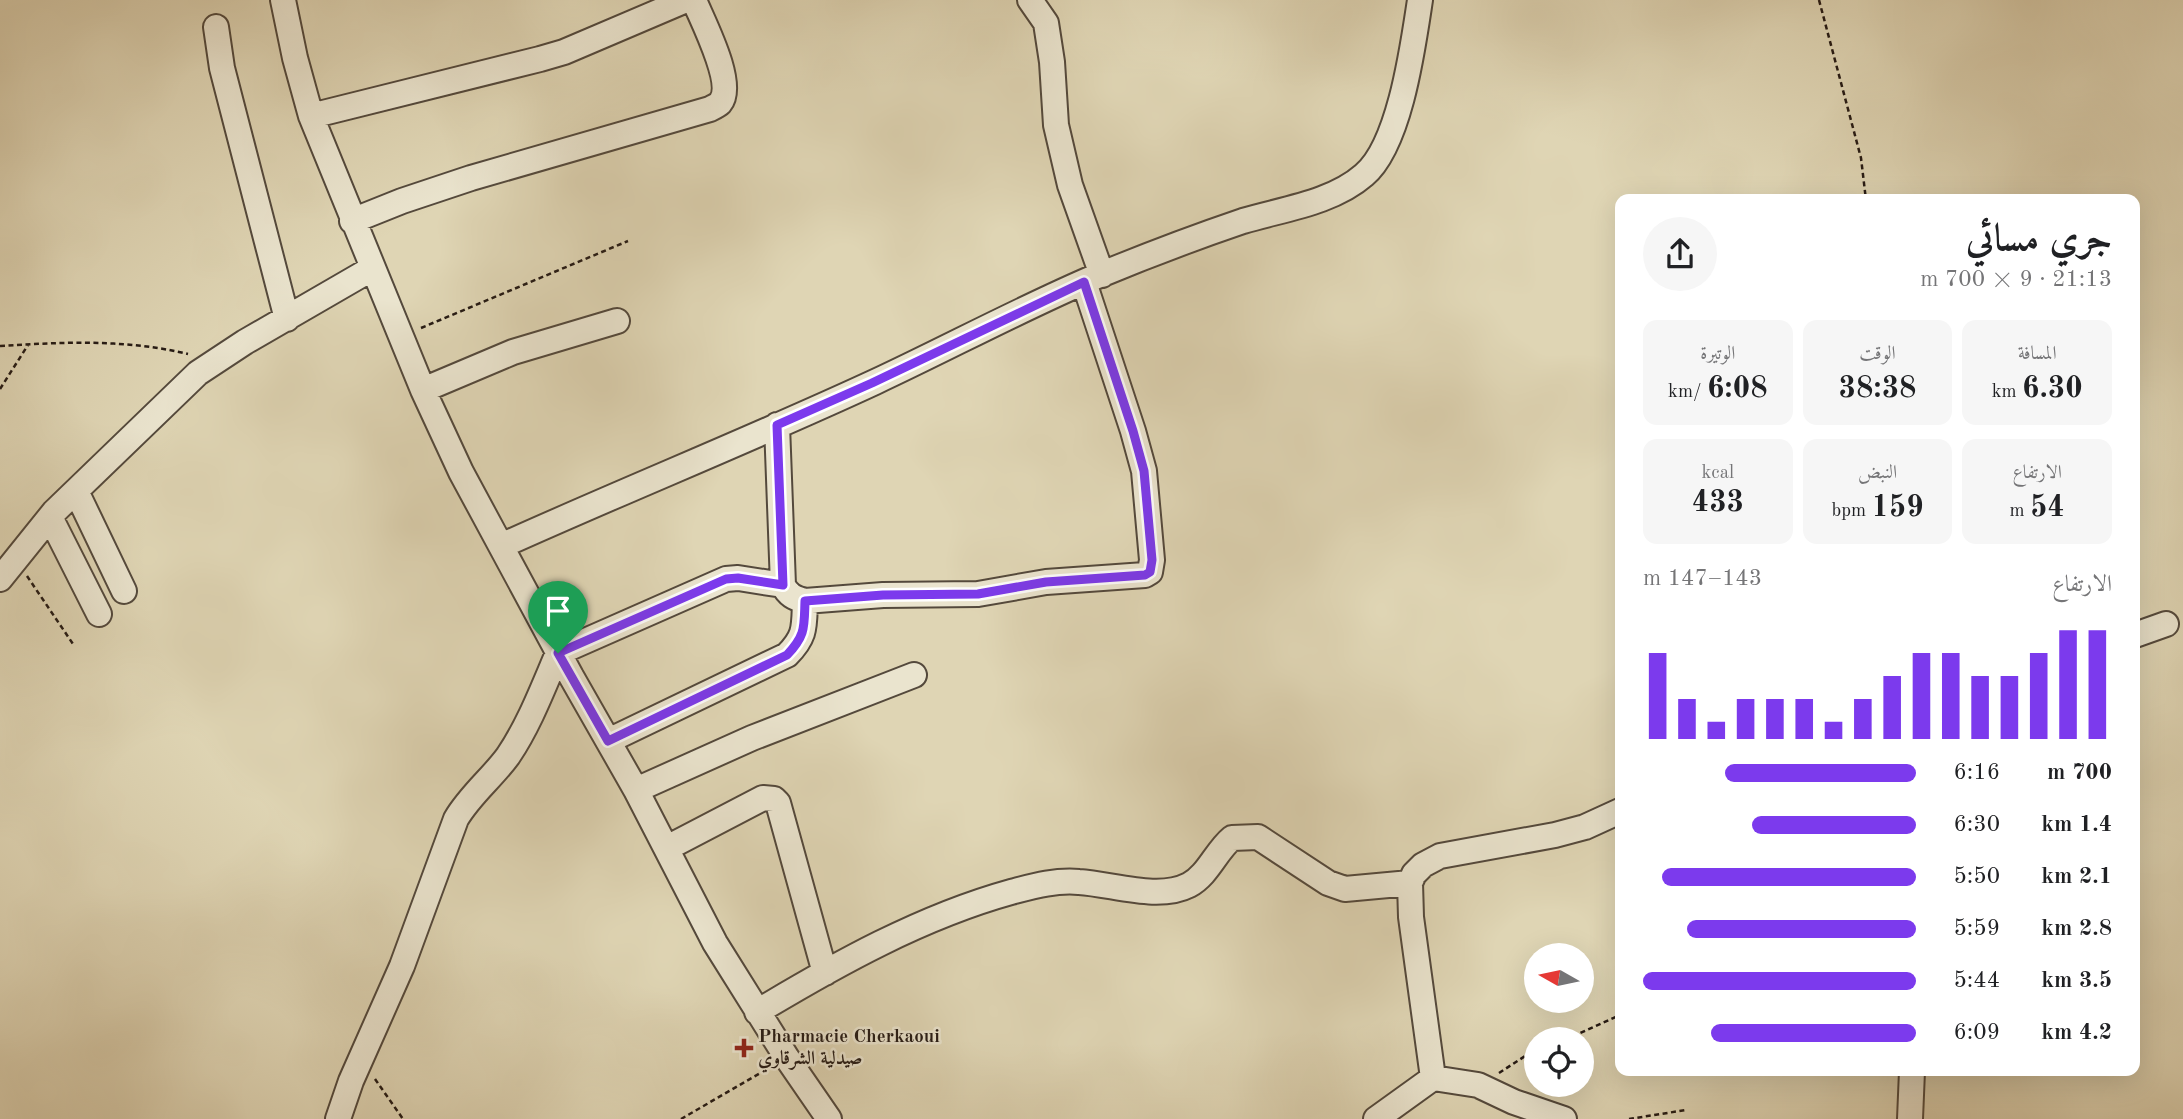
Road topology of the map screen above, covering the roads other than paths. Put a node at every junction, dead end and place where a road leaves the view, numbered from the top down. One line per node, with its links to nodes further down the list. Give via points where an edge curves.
1 (284, 0): 7 (street)
2 (685, 0): 7 (street, via 564,52)
3 (694, 0): 8 (street, via 719,60 723,80 720,103 447,186)
4 (1030, 0): 10 (street, via 1046,23 1056,125)
5 (1420, 0): 10 (street, via 1389,140 1365,174 1330,195 1184,242)
6 (216, 27): 11 (street, via 222,68)
7 (311, 116): 8 (street)
8 (352, 221): 9 (street)
9 (373, 268): 11 (street); 13 (street)
10 (1093, 279): 14 (street); 21 (street, via 1144,471 1150,572 978,594)
11 (287, 319): 15 (street, via 198,373)
12 (617, 321): 13 (street, via 513,352)
13 (423, 390): 17 (street)
14 (777, 425): 17 (street); 19 (street)
15 (76, 491): 16 (street); 20 (street)
16 (50, 517): 18 (street); 22 (street)
17 (501, 546): 25 (street)
18 (0, 579)
19 (783, 585): 21 (street, via 794,598); 25 (street, via 726,579)
20 (124, 591)
21 (805, 601): 27 (street, via 804,628 787,655)
22 (99, 614)
23 (2166, 624): 24 (street)
24 (2140, 633)
25 (558, 653): 27 (street); 36 (street, via 520,737 456,819)
26 (914, 675): 28 (street, via 752,738)
27 (608, 741): 28 (street)
28 (636, 790): 30 (street)
29 (1615, 813): 31 (street, via 1555,835 1440,856 1423,865)
30 (667, 848): 32 (street, via 763,798 774,799); 33 (street, via 715,943)
31 (1410, 883): 32 (street, via 1345,889 1328,883 1258,837 1232,838 1201,876 1174,890 1049,882 930,921); 35 (street)
32 (825, 973): 33 (street)
33 (757, 1012): 37 (street)
34 (1912, 1076): 40 (street)
35 (1433, 1077): 38 (street); 39 (street, via 1478,1085)
36 (338, 1119)
37 (830, 1119)
38 (1376, 1119)
39 (1564, 1119)
40 (1910, 1119)

